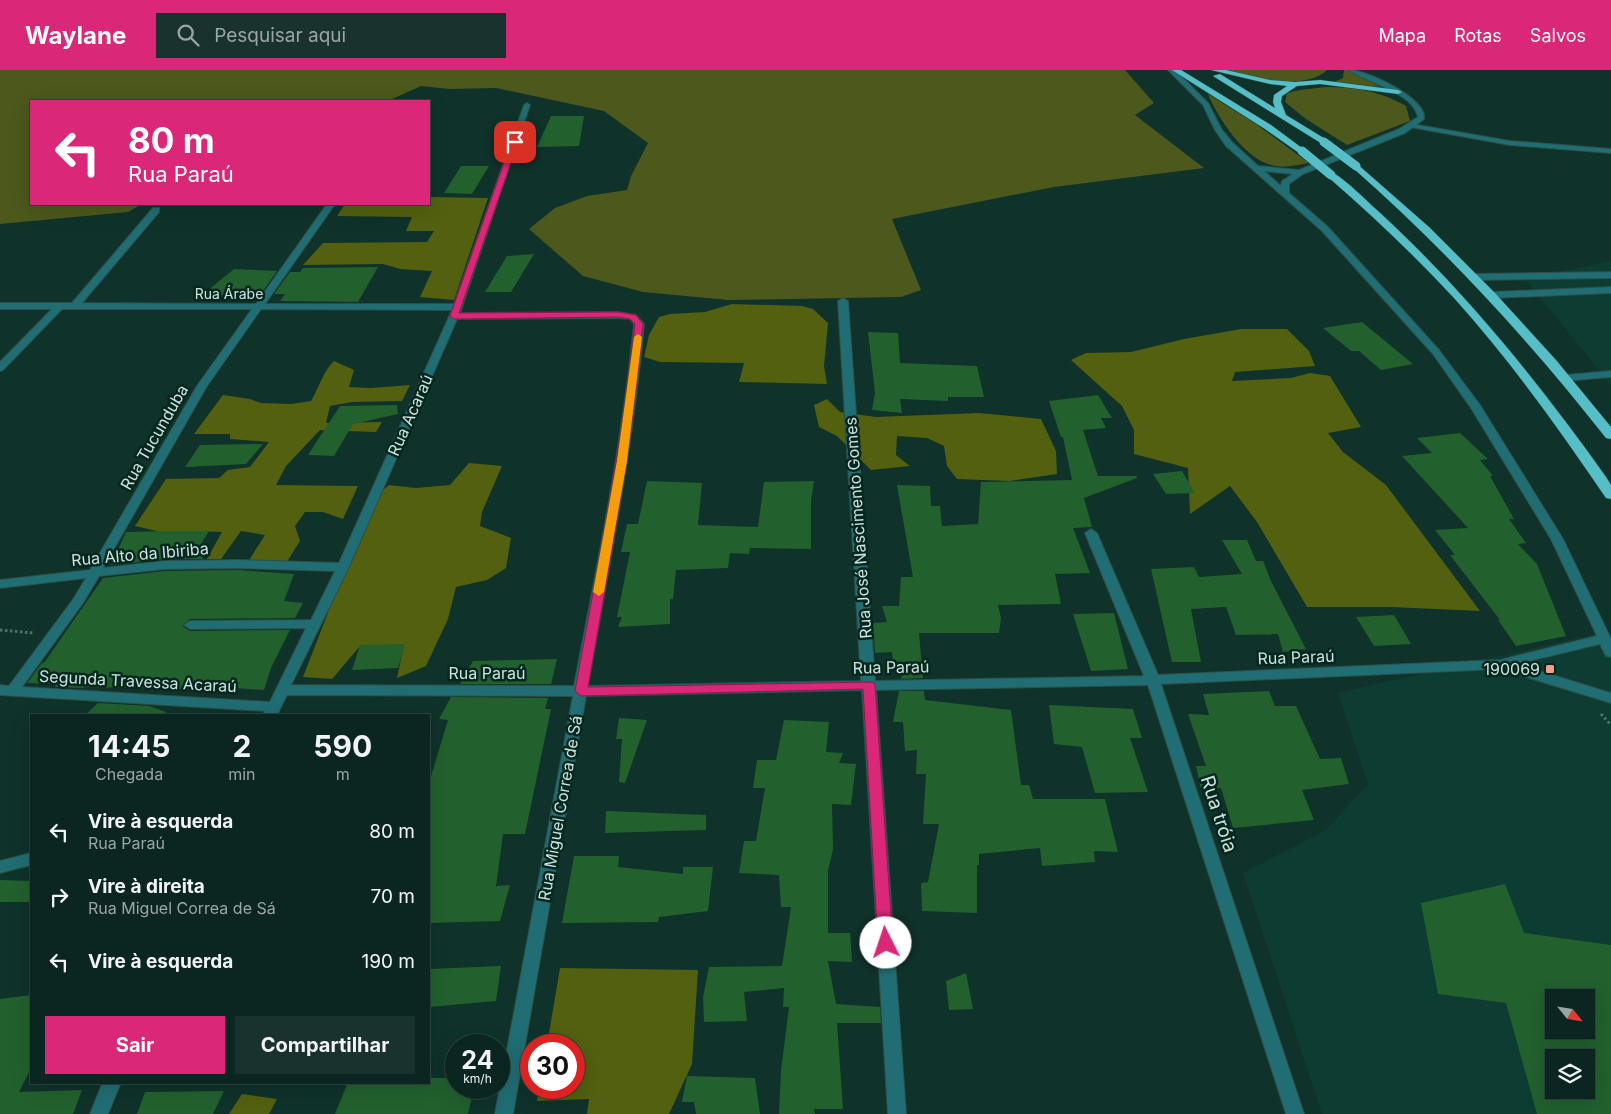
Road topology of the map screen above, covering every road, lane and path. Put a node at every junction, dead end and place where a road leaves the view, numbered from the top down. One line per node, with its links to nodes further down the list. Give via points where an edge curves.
1 (1171, 70): 14 (street, via 1206,104 1230,144)
2 (1176, 70): 34 (highway, bridge, via 1302,151 1389,224 1461,298 1540,394)
3 (1207, 70): 11 (highway)
4 (1215, 70): 8 (highway, via 1249,79)
5 (1352, 70): 9 (street)
6 (1331, 76): 7 (highway)
7 (1320, 82): 8 (highway); 9 (highway)
8 (1295, 84): 11 (highway, via 1278,94)
9 (1398, 92): 12 (street, via 1422,112 1422,118)
10 (528, 105): 28 (street, Rua Acaraú)
11 (1282, 116): 20 (highway, bridge, via 1356,166)
12 (1412, 126): 13 (street, via 1510,143); 15 (street)
13 (1611, 151)
14 (1257, 168): 15 (street); 16 (street)
15 (1300, 172): 16 (street, via 1285,183)
16 (1285, 192): 43 (street, via 1382,290 1459,383 1512,462 1556,540)
17 (330, 205): 27 (street, Rua Tucunduba)
18 (156, 210): 26 (street)
19 (1611, 275): 20 (street)
20 (1476, 277): 22 (highway)
21 (1611, 290): 22 (street)
22 (1493, 295): 32 (highway)
23 (843, 301): 47 (street, Rua José Nascimento Gomes)
24 (0, 306): 25 (street, Rua Árabe)
25 (59, 307): 26 (street, Rua Árabe); 30 (street)
26 (74, 307): 27 (street, Rua Árabe)
27 (258, 307): 28 (street, Rua Árabe); 37 (street, Rua Tucunduba, via 202,386)
28 (456, 312): 29 (street, Rua Árabe, via 618,315 633,317); 36 (street, Rua Acaraú)
29 (639, 324): 50 (street, Rua Miguel Correa de Sá, via 622,461)
30 (0, 368)
31 (1611, 374): 32 (street)
32 (1565, 378): 33 (highway)
33 (1611, 436)
34 (1611, 495)
35 (1091, 533): 46 (street, Rua tróia)
36 (343, 567): 37 (street, Rua Alto da Ibiriba, via 180,564); 40 (street, Rua Acaraú)
37 (93, 573): 38 (street, Rua Alto da Ibiriba); 42 (street, Rua Tucunduba)
38 (0, 584)
39 (190, 624): 40 (street)
40 (314, 624): 49 (street, Rua Acaraú)
41 (0, 630): 42 (path)
42 (54, 635): 48 (street, Rua Tucunduba)
43 (1604, 639): 44 (street); 45 (street, Rua Paraú)
44 (1611, 652)
45 (1500, 664): 46 (street, Rua Paraú); 51 (street, Rua Paraú)
46 (1153, 680): 47 (street, Rua Paraú); 59 (street, Rua tróia)
47 (869, 685): 50 (street, Rua Paraú); 58 (street, Rua José Nascimento Gomes)
48 (6, 690): 52 (street, Segunda Travessa Acaraú)
49 (282, 690): 50 (street, Rua Paraú); 52 (street, Rua Acaraú)
50 (581, 691): 57 (street, Rua Miguel Correa de Sá)
51 (1611, 698)
52 (272, 711)
53 (30, 859): 54 (street)
54 (0, 867)
55 (111, 1084): 56 (street)
56 (99, 1114)
57 (504, 1114)
58 (897, 1114)
59 (1295, 1114)

